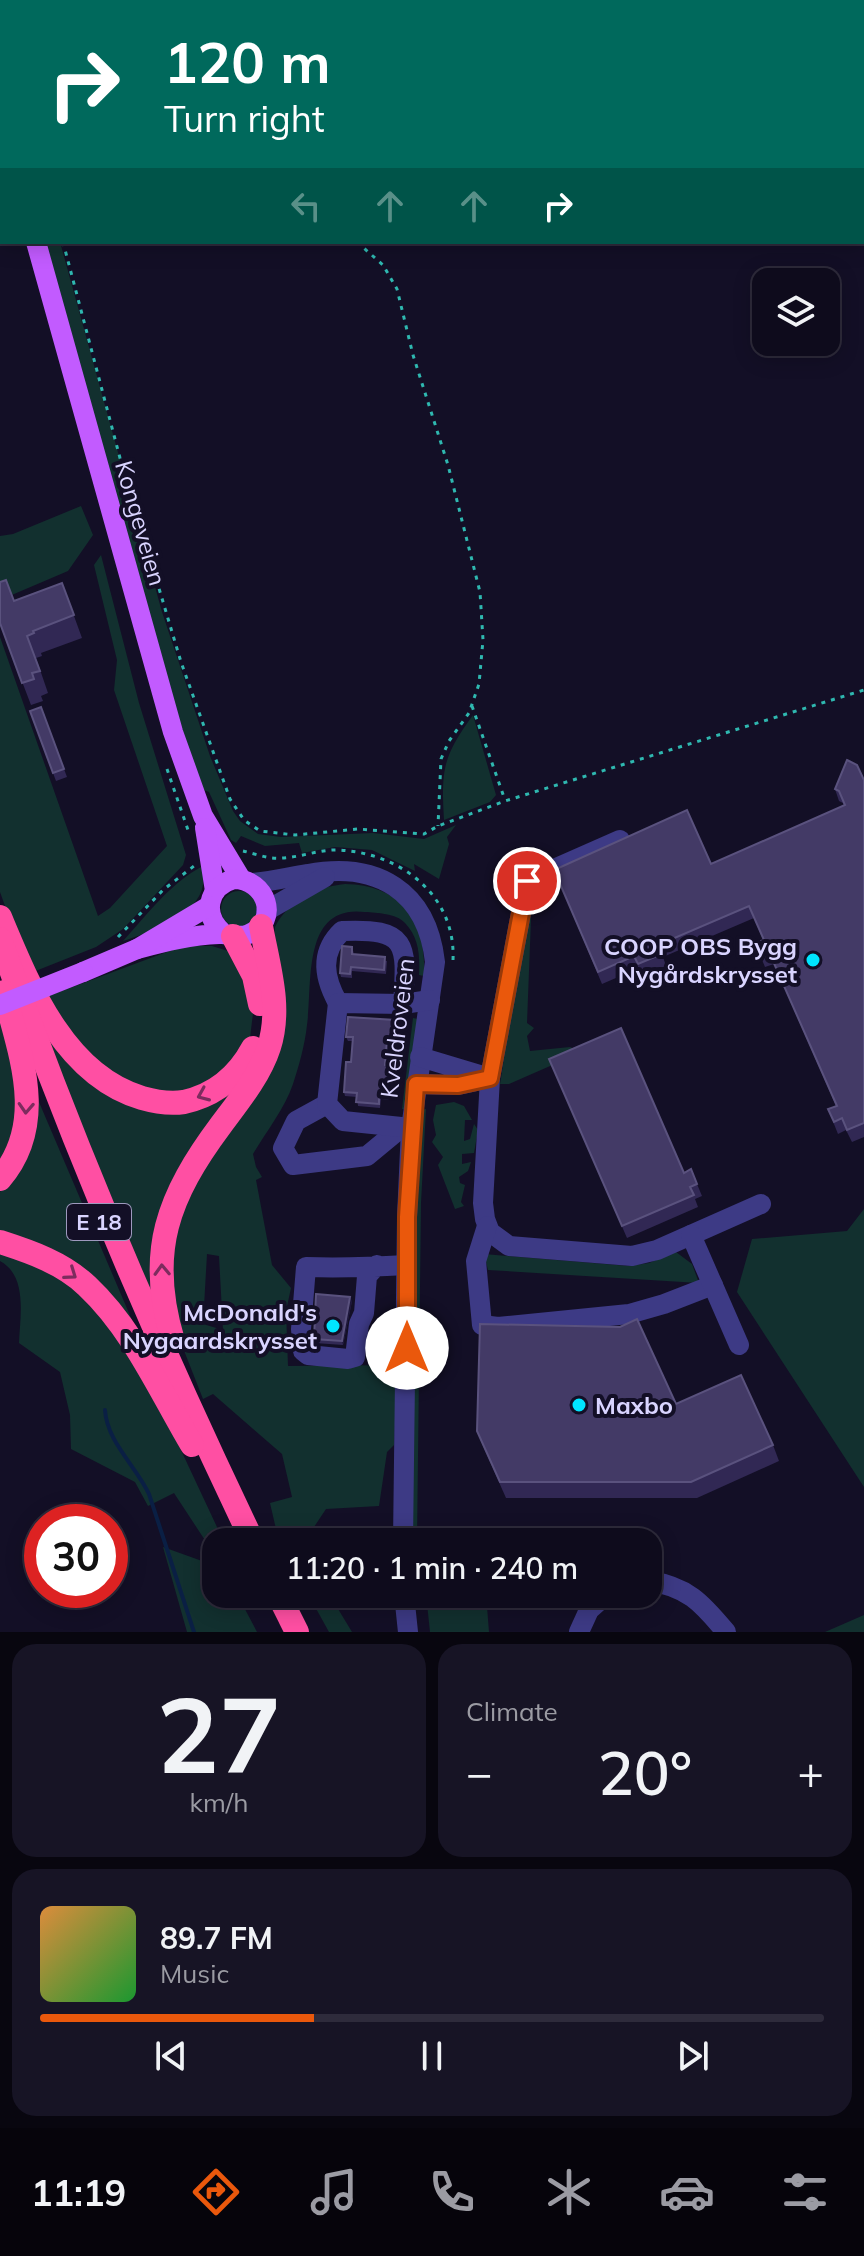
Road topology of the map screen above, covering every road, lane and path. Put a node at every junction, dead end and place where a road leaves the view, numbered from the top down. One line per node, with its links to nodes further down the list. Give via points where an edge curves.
1 (37, 244): 7 (main road, Kongeveien, via 173,732)
2 (64, 244): 8 (path, via 151,568 234,807 250,825 276,834 358,829 424,834)
3 (359, 244): 5 (path, via 383,265 397,289 475,567 483,640)
4 (864, 690): 6 (path)
5 (472, 706): 6 (path); 8 (path, via 441,759)
6 (505, 801): 8 (path)
7 (203, 816): 12 (main road, Kongeveien); 13 (main road, Kongeveien)
8 (438, 826)
9 (634, 834): 27 (street, via 527,881)
10 (199, 862): 18 (path)
11 (333, 872): 12 (street, Kveldroveien); 15 (street); 22 (street, Kveldroveien, via 375,875 415,903 433,943)
12 (247, 881): 13 (main road, via 226,881); 15 (main road, via 264,895)
13 (212, 898): 16 (main road, via 212,921); 19 (main road)
14 (0, 917): 16 (highway, one-way to 14, via 254,976 260,1002 254,1047 227,1083 200,1099 155,1102 126,1094 74,1054 23,971)
15 (264, 918): 16 (main road, via 248,935); 40 (highway, E 18, one-way to 15, via 167,1323 161,1251 179,1189 269,1047 274,998)
16 (228, 935): 19 (main road)
17 (0, 939): 40 (highway, E 18, via 63,1110)
18 (110, 944)
19 (137, 949): 25 (main road, bridge)
20 (0, 971): 41 (highway, E 18, via 91,1204)
21 (0, 978): 31 (highway, one-way to 31, via 28,1103 22,1143)
22 (430, 1000): 24 (street); 26 (street, Kveldroveien)
23 (338, 1003): 24 (street); 24 (street, via 326,981 328,951 342,931 364,930 386,932 399,943 406,961); 29 (street)
24 (403, 1004)
25 (0, 1005)
26 (420, 1057): 27 (street); 28 (street, Kveldroveien)
27 (490, 1078): 28 (street, via 458,1085); 33 (street, via 499,1104 483,1203)
28 (416, 1084): 30 (street, Kveldroveien)
29 (327, 1104): 30 (street, via 343,1121); 30 (street, via 296,1121 283,1148 293,1165 367,1156)
30 (407, 1128): 37 (street, Kveldroveien)
31 (0, 1179)
32 (761, 1204): 34 (street)
33 (487, 1226): 34 (street, via 509,1246 618,1256 645,1254); 38 (street, via 476,1261 482,1325 629,1314)
34 (691, 1235): 38 (street)
35 (0, 1242): 41 (highway, E 18, one-way to 41, via 59,1265 111,1312)
36 (377, 1265): 36 (street, via 306,1267 303,1351 355,1357 367,1276); 37 (street)
37 (406, 1265): 44 (street, Kveldroveien)
38 (713, 1285): 39 (street)
39 (739, 1345)
40 (199, 1427): 43 (highway, E 18)
41 (207, 1469): 42 (highway, E 18)
42 (234, 1528)
43 (246, 1528)
44 (403, 1528)
45 (662, 1584): 54 (street, via 682,1589)
46 (273, 1608): 50 (highway)
47 (285, 1608): 51 (highway)
48 (405, 1608): 52 (street)
49 (591, 1608): 53 (street)
50 (284, 1632)
51 (297, 1632)
52 (408, 1632)
53 (579, 1632)
54 (726, 1632)

